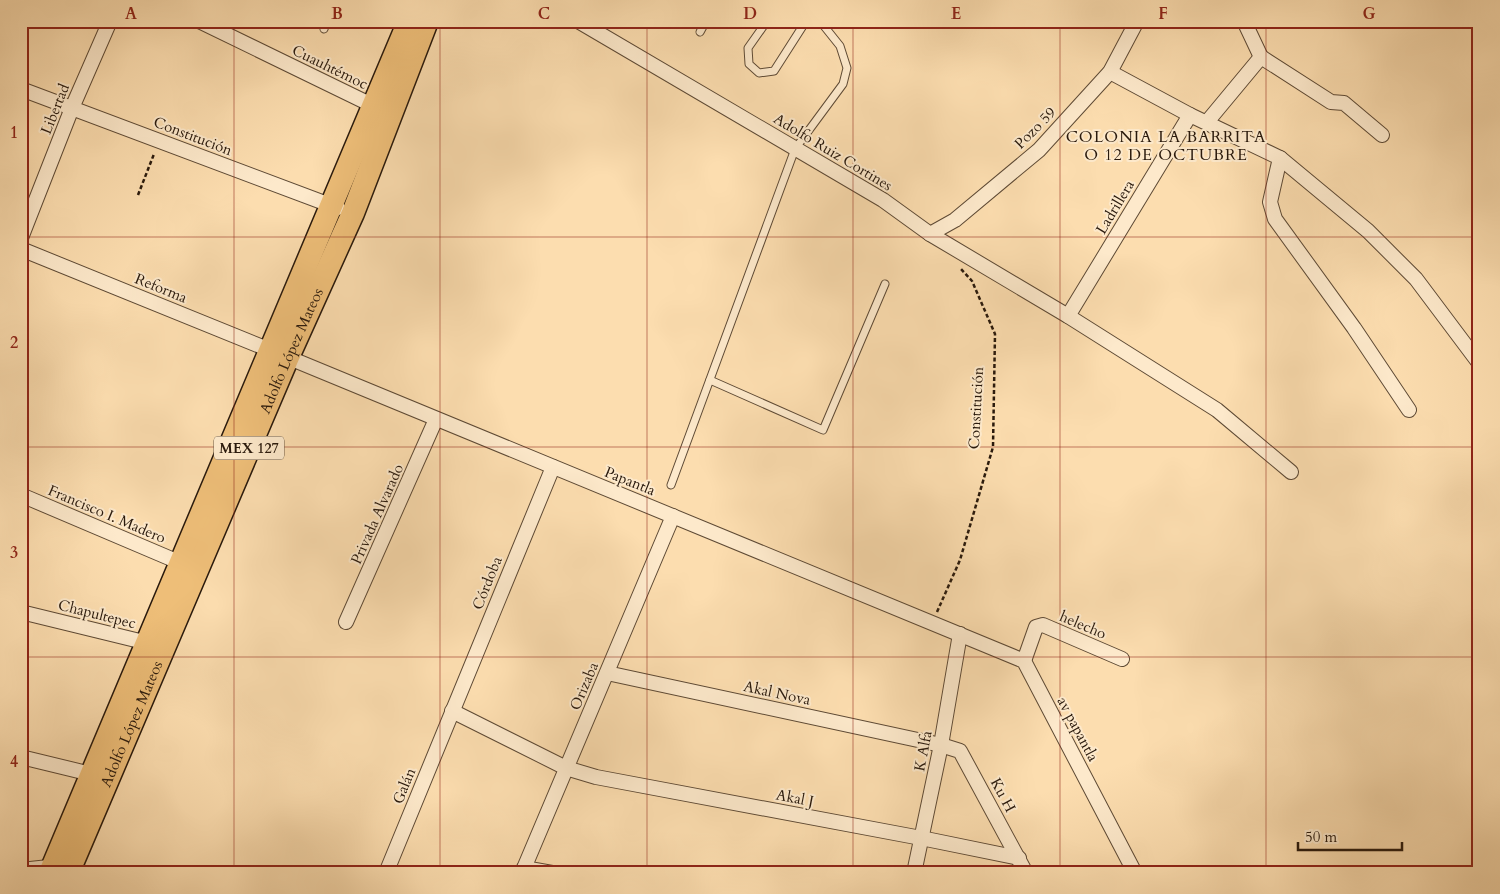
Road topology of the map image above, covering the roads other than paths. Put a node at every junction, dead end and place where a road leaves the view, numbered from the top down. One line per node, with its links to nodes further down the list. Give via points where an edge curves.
1 (110, 21): 18 (street, Libertad)
2 (200, 21): 19 (street, Cuauhtémoc)
3 (327, 21): 13 (lane)
4 (409, 21): 19 (main road, Adolfo López Mateos / MEX 127)
5 (427, 21): 19 (main road, Adolfo López Mateos / MEX 127)
6 (578, 21): 23 (street, Adolfo Ruiz Cortines)
7 (706, 21): 14 (lane)
8 (766, 21): 9 (lane, via 748,48 749,64 759,73 774,70)
9 (806, 21)
10 (820, 21): 23 (lane, via 840,46 847,68 843,84)
11 (1137, 21): 16 (street, Pozo 59)
12 (1244, 21): 15 (street)
13 (324, 29)
14 (700, 32)
15 (1261, 57): 21 (street); 22 (street, via 1331,102 1344,103)
16 (1110, 72): 20 (street); 27 (street, Pozo 59, via 1039,150 955,220)
17 (21, 89): 18 (street, Constitución)
18 (72, 108): 25 (street, Constitución); 28 (street, Libertad)
19 (382, 110): 25 (main road, Adolfo López Mateos / MEX 127); 26 (main road, Adolfo López Mateos / MEX 127)
20 (1190, 115): 21 (street); 31 (street, Ladrillera)
21 (1207, 122): 24 (street)
22 (1382, 135)
23 (795, 149): 27 (street, Adolfo Ruiz Cortines, via 883,200); 34 (lane)
24 (1280, 158): 33 (street, via 1368,231 1416,280); 35 (street, via 1270,202 1276,219)
25 (332, 205): 26 (street, Constitución); 32 (main road, Adolfo López Mateos / MEX 127)
26 (353, 214): 32 (main road, Adolfo López Mateos / MEX 127)
27 (930, 234): 31 (street, Adolfo Ruiz Cortines)
28 (21, 238)
29 (21, 249): 32 (street, Reforma)
30 (885, 284): 34 (lane, via 823,430)
31 (1068, 316): 38 (street, Adolfo Ruiz Cortines, via 1216,410)
32 (279, 354): 36 (street, Papantla); 42 (main road, Adolfo López Mateos / MEX 127); 46 (main road, Adolfo López Mateos / MEX 127)
33 (1479, 363)
34 (710, 380): 39 (lane)
35 (1409, 410)
36 (436, 419): 37 (street, Papantla); 44 (street, Privada Alvarado)
37 (553, 467): 41 (street, Papantla); 50 (street, Córdoba)
38 (1292, 472)
39 (671, 486)
40 (21, 495): 42 (street, Francisco I. Madero)
41 (673, 516): 45 (street, Papantla); 49 (street, Orizaba)
42 (180, 563): 46 (main road, Adolfo López Mateos / MEX 127)
43 (21, 612): 46 (street, Chapultepec)
44 (346, 622)
45 (960, 634): 48 (street); 51 (street, K Alfa)
46 (156, 645): 54 (main road, Adolfo López Mateos / MEX 127); 57 (main road, Adolfo López Mateos / MEX 127)
47 (1122, 659): 48 (street, helecho, via 1043,625 1036,627)
48 (1024, 661): 64 (street, av papantla)
49 (607, 673): 51 (street, Akal Nova); 53 (street, Orizaba)
50 (452, 711): 53 (street, Akal J); 60 (street, Galán)
51 (941, 745): 55 (street, K Alfa); 56 (street, Ku H, via 960,751)
52 (21, 757): 54 (street)
53 (566, 768): 55 (street, Akal J, via 596,777); 59 (street, Orizaba)
54 (92, 774): 57 (main road, Adolfo López Mateos / MEX 127)
55 (921, 838): 56 (street, Akal J); 62 (street, K Alfa)
56 (1019, 858): 63 (street, Ku H)
57 (61, 869): 58 (street)
58 (21, 870)
59 (523, 870): 61 (street)
60 (386, 873)
61 (552, 873)
62 (914, 873)
63 (1026, 873)
64 (1135, 873)

